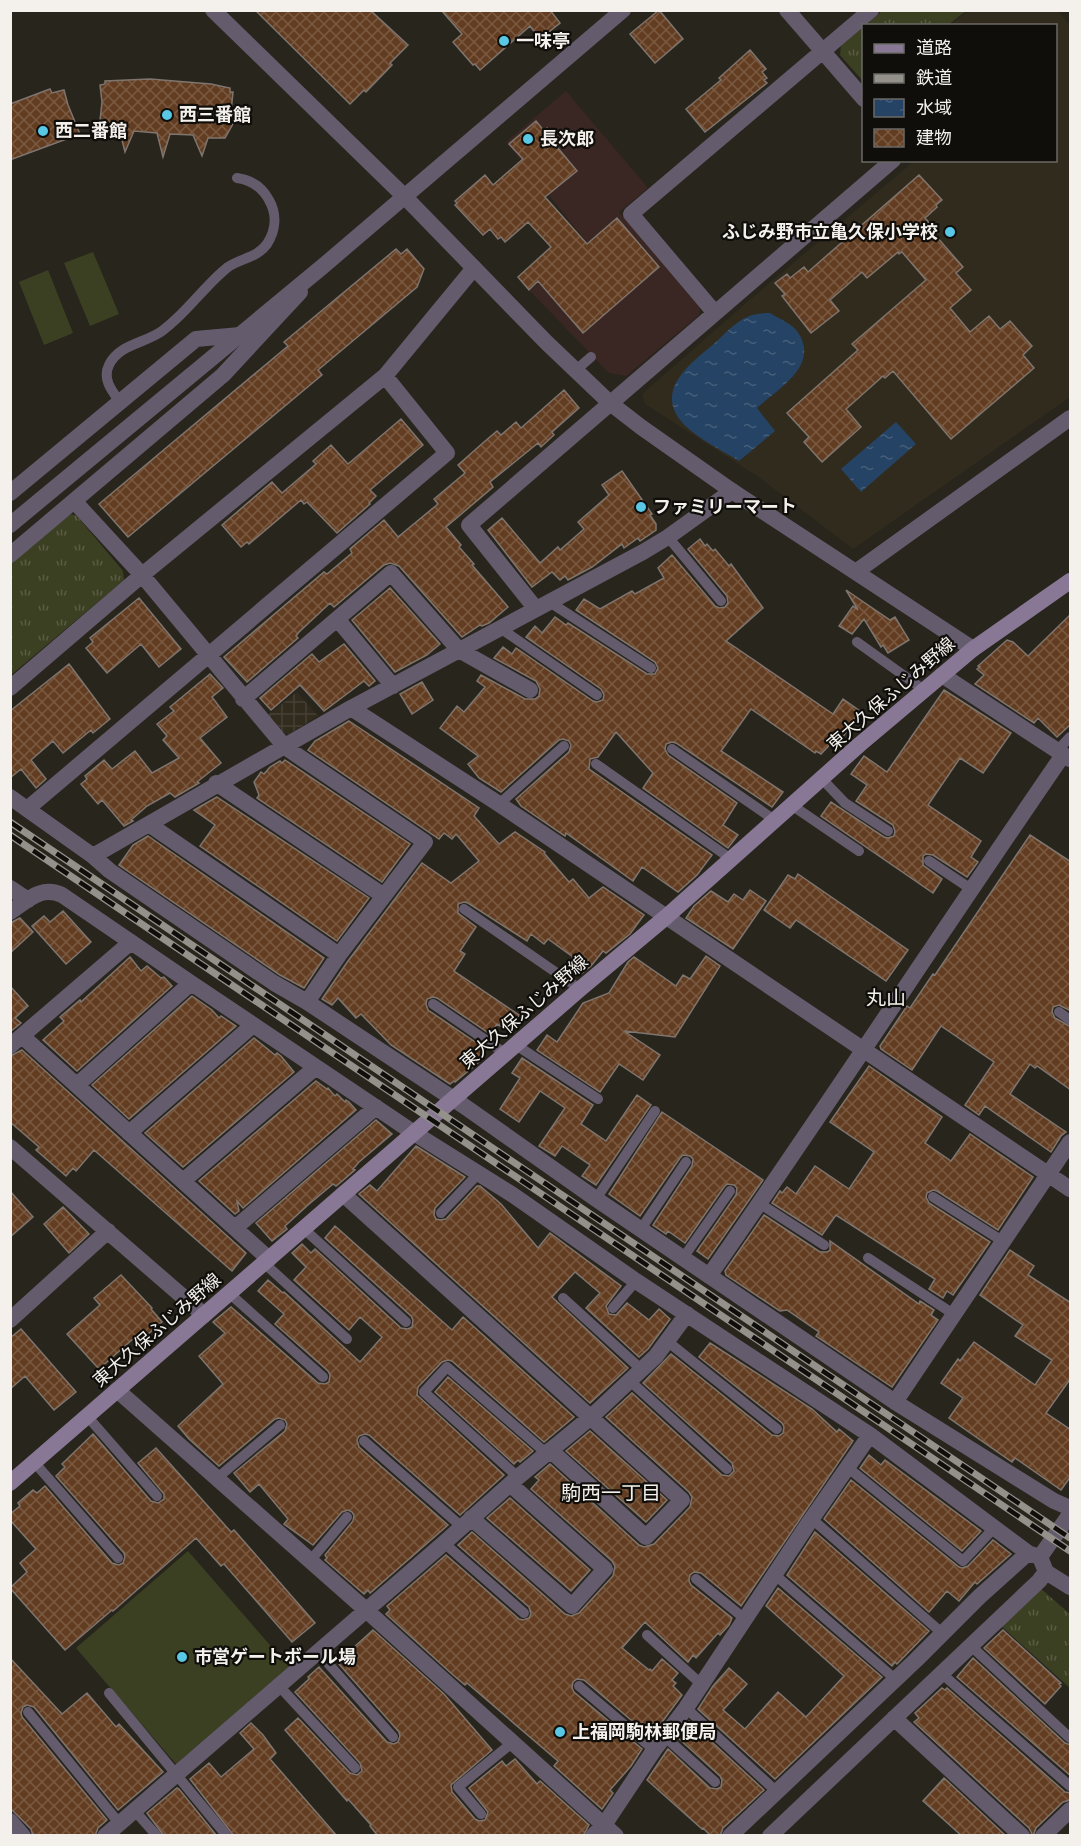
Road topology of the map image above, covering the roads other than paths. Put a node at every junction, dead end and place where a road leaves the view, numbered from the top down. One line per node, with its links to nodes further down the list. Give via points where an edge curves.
1 (213, 10): 9 (street)
2 (623, 10): 9 (street)
3 (787, 10): 5 (street)
4 (870, 10): 5 (street)
5 (823, 51): 6 (street); 12 (street, via 631,214 681,280)
6 (862, 97)
7 (891, 162): 12 (street)
8 (237, 178): 17 (lane, via 264,190 274,210 267,244 257,254 231,266 163,331 114,357 106,377)
9 (404, 196): 10 (street); 11 (street)
10 (322, 267): 13 (street); 22 (street, via 223,375)
11 (474, 268): 15 (street); 16 (street)
12 (715, 313): 18 (street)
13 (240, 335): 17 (street, via 196,339); 23 (street)
14 (591, 357): 15 (lane)
15 (576, 370): 18 (street)
16 (385, 376): 27 (street); 36 (street, via 447,453)
17 (120, 402): 21 (street)
18 (610, 403): 20 (street); 30 (street, via 468,525)
19 (1071, 418): 26 (street)
20 (732, 491): 24 (street); 26 (street)
21 (10, 493)
22 (75, 502): 25 (street); 27 (street)
23 (10, 525)
24 (668, 537): 29 (lane); 30 (street)
25 (10, 555)
26 (857, 571): 34 (street)
27 (142, 576): 36 (street); 40 (street)
28 (1071, 581): 34 (main road, 東大久保ふじみ野線)
29 (721, 600)
30 (542, 605): 32 (street); 37 (lane)
31 (338, 620): 35 (street, via 391,573); 39 (street); 44 (street)
32 (500, 628): 35 (street); 43 (lane)
33 (857, 642): 42 (lane)
34 (973, 649): 38 (main road, 東大久保ふじみ野線)
35 (459, 650): 39 (street); 41 (street)
36 (208, 657): 44 (street); 57 (street)
37 (651, 668)
38 (942, 675): 42 (main road, 東大久保ふじみ野線); 50 (street)
39 (393, 686): 45 (street)
40 (10, 688)
41 (530, 690)
42 (924, 690): 52 (main road, 東大久保ふじみ野線)
43 (597, 695)
44 (243, 699): 48 (street)
45 (351, 708): 48 (street); 55 (street)
46 (1071, 737): 50 (lane)
47 (564, 746): 55 (lane)
48 (285, 747): 53 (street); 67 (street, via 425,842)
49 (672, 749): 58 (lane)
50 (1064, 755): 66 (street)
51 (596, 764): 63 (lane)
52 (822, 779): 56 (main road, 東大久保ふじみ野線); 60 (lane, via 845,803)
53 (216, 783): 59 (street); 67 (street)
54 (10, 797): 57 (street)
55 (499, 804): 71 (street)
56 (793, 806): 58 (main road, 東大久保ふじみ野線); 61 (lane)
57 (27, 809): 62 (street)
58 (776, 821): 63 (main road, 東大久保ふじみ野線)
59 (150, 825): 62 (street); 73 (street)
60 (888, 831)
61 (860, 851)
62 (93, 856): 76 (street)
63 (731, 859): 71 (main road, 東大久保ふじみ野線)
64 (929, 861): 66 (lane)
65 (10, 888): 68 (street)
66 (971, 889): 83 (street)
67 (384, 896): 73 (street)
68 (28, 900): 70 (street); 72 (street, via 42,892 56,892)
69 (464, 909): 75 (lane)
70 (10, 912)
71 (666, 917): 75 (main road, 東大久保ふじみ野線); 83 (street)
72 (131, 942): 74 (street); 81 (street)
73 (339, 955): 76 (street)
74 (191, 983): 80 (street); 85 (street)
75 (580, 989): 82 (main road, 東大久保ふじみ野線)
76 (307, 1002): 86 (street)
77 (433, 1004): 82 (lane)
78 (1059, 1012): 79 (lane)
79 (1071, 1020)
80 (253, 1025): 84 (street); 90 (street)
81 (16, 1041): 85 (street)
82 (511, 1049): 86 (main road, 東大久保ふじみ野線); 87 (lane)
83 (864, 1051): 96 (street); 103 (street)
84 (316, 1067): 88 (street); 97 (street)
85 (77, 1085): 90 (street)
86 (454, 1099): 91 (main road, 東大久保ふじみ野線); 102 (street)
87 (598, 1099)
88 (376, 1107): 91 (street); 105 (street)
89 (655, 1111): 102 (lane)
90 (129, 1132): 97 (street)
91 (414, 1133): 95 (street); 100 (main road, 東大久保ふじみ野線)
92 (1071, 1142): 96 (street)
93 (14, 1156): 108 (street)
94 (686, 1162): 107 (lane)
95 (479, 1173): 104 (lane); 115 (street)
96 (1050, 1174): 98 (street); 109 (street)
97 (183, 1180): 105 (street)
98 (1071, 1189)
99 (730, 1191): 111 (lane)
100 (343, 1194): 106 (main road, 東大久保ふじみ野線); 131 (street)
101 (933, 1197): 109 (lane)
102 (596, 1199): 107 (street)
103 (759, 1203): 110 (lane); 114 (street)
104 (441, 1213)
105 (235, 1228): 113 (street)
106 (304, 1228): 113 (main road, 東大久保ふじみ野線); 123 (lane)
107 (641, 1229): 111 (street)
108 (108, 1231): 120 (street); 122 (street)
109 (1004, 1242): 121 (street)
110 (824, 1245)
111 (683, 1258): 114 (street)
112 (868, 1258): 121 (lane)
113 (266, 1261): 116 (main road, 東大久保ふじみ野線); 124 (lane)
114 (709, 1276): 129 (street)
115 (636, 1281): 118 (lane); 119 (street)
116 (229, 1293): 120 (main road, 東大久保ふじみ野線); 127 (lane)
117 (563, 1298): 126 (lane)
118 (613, 1308)
119 (687, 1314): 125 (street); 134 (street)
120 (204, 1315): 128 (main road, 東大久保ふじみ野線)
121 (955, 1315): 129 (street)
122 (10, 1320)
123 (406, 1322)
124 (347, 1339)
125 (667, 1341): 126 (street); 133 (lane)
126 (636, 1376): 131 (street); 139 (lane)
127 (323, 1377)
128 (117, 1390): 130 (main road, 東大久保ふじみ野線); 140 (street)
129 (895, 1402): 144 (street)
130 (87, 1416): 137 (main road, 東大久保ふじみ野線); 143 (lane)
131 (591, 1417): 136 (street); 136 (street, via 682,1500 646,1537)
132 (280, 1425): 140 (lane)
133 (777, 1429)
134 (870, 1435): 138 (street); 148 (street)
135 (364, 1441): 147 (lane)
136 (548, 1452): 141 (street); 141 (lane, via 447,1366 424,1392)
137 (34, 1462): 142 (main road, 東大久保ふじみ野線); 150 (lane)
138 (847, 1467): 146 (street); 148 (lane, via 963,1561)
139 (727, 1469)
140 (216, 1479): 151 (street)
141 (514, 1480): 147 (street); 147 (street, via 605,1569 572,1606)
142 (10, 1483)
143 (158, 1496)
144 (1068, 1505): 152 (street)
145 (347, 1517): 151 (lane)
146 (812, 1519): 153 (street); 159 (lane)
147 (466, 1523): 149 (street)
148 (994, 1528): 152 (street)
149 (444, 1543): 156 (street); 157 (lane)
150 (118, 1558)
151 (310, 1561): 156 (street)
152 (1038, 1561): 155 (street); 159 (street, via 979,1597); 161 (street, via 1039,1581)
153 (774, 1574): 158 (street); 164 (lane)
154 (696, 1579): 158 (lane)
155 (1071, 1587)
156 (366, 1610): 162 (street); 174 (street)
157 (524, 1613)
158 (745, 1618): 165 (street)
159 (942, 1633): 164 (street)
160 (647, 1635): 165 (lane)
161 (971, 1646): 163 (street); 173 (lane)
162 (318, 1652): 166 (street); 172 (lane)
163 (941, 1673): 171 (street); 179 (lane)
164 (895, 1679): 180 (street)
165 (701, 1684): 169 (street)
166 (279, 1686): 176 (lane); 177 (street)
167 (579, 1686): 175 (lane)
168 (109, 1693): 177 (lane)
169 (686, 1708): 175 (street); 180 (lane)
170 (28, 1712): 185 (lane)
171 (894, 1718): 192 (street); 193 (street)
172 (393, 1737)
173 (1071, 1737)
174 (512, 1743): 183 (lane, via 458,1787); 186 (street)
175 (659, 1743): 178 (lane); 186 (street)
176 (355, 1768)
177 (176, 1774): 181 (street); 190 (lane)
178 (715, 1782)
179 (1071, 1786)
180 (776, 1791): 191 (street)
181 (134, 1810): 185 (street); 189 (lane)
182 (1071, 1810): 194 (street)
183 (481, 1814)
184 (10, 1821): 187 (street)
185 (119, 1823): 188 (street)
186 (604, 1832)
187 (23, 1836)
188 (105, 1836)
189 (157, 1836)
190 (227, 1836)
191 (730, 1836)
192 (770, 1836)
193 (1022, 1836)
194 (1043, 1836)

